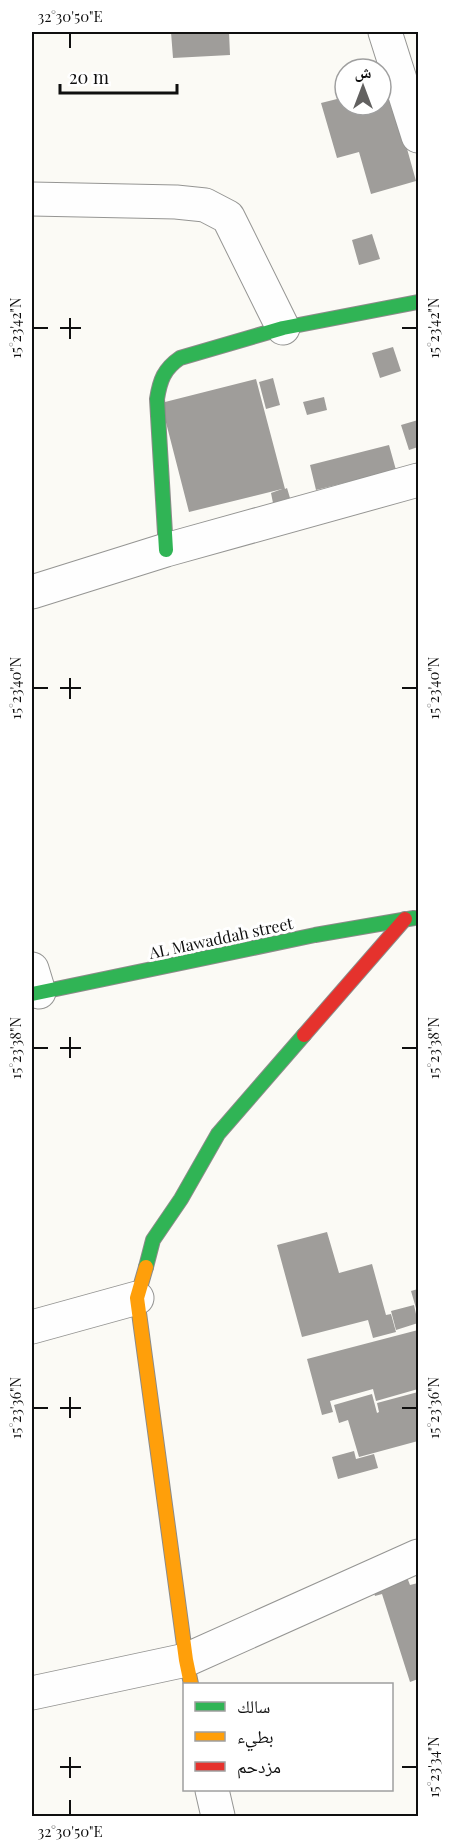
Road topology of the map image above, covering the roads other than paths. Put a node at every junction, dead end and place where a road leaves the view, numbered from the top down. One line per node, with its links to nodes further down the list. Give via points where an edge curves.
1 (384, 32): 2 (street)
2 (418, 136)
3 (32, 199): 5 (street, via 177,202 205,206 228,217)
4 (418, 302): 5 (street)
5 (283, 328): 7 (street, via 180,358 167,367 160,379 157,399)
6 (418, 480): 7 (street)
7 (166, 550): 8 (street)
8 (32, 592)
9 (412, 918): 10 (street, AL Mawaddah street); 11 (street, via 218,1134 153,1240)
10 (34, 985)
11 (137, 1299): 12 (street); 14 (street)
12 (32, 1328)
13 (418, 1556): 14 (street)
14 (188, 1672): 15 (street)
15 (32, 1693)
16 (212, 1791): 17 (street)
17 (218, 1816)

